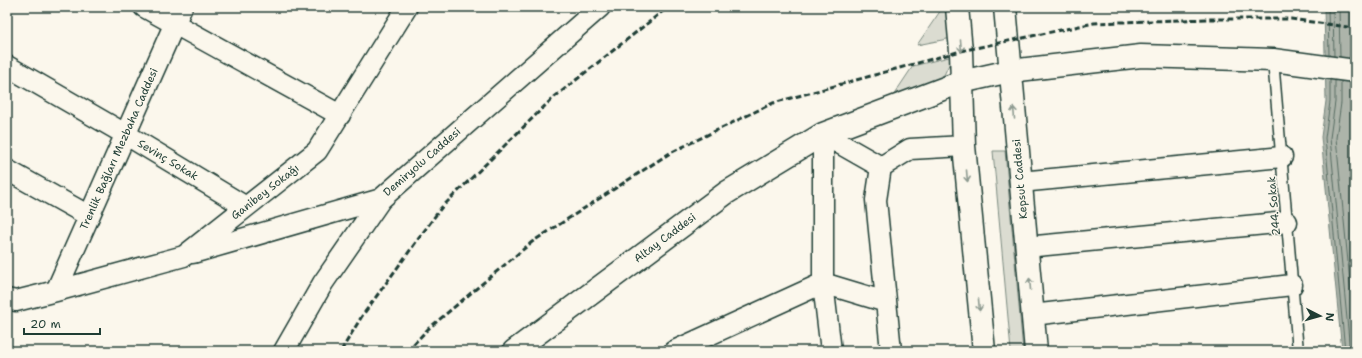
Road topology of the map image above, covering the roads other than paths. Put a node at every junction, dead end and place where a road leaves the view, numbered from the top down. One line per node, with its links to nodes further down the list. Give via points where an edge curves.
1 (144, 7): 6 (street)
2 (407, 7): 12 (street, Ganibey Sokağı)
3 (600, 7): 20 (street, Demiryolu Caddesi)
4 (957, 7): 11 (street, one-way to 11)
5 (1005, 7): 10 (street, Kepsut Caddesi)
6 (178, 15): 12 (street); 13 (street, Trenlik Bağları Mezbaha Caddesi)
7 (1273, 60): 9 (street, Altay Caddesi); 10 (street, Altay Caddesi, via 1141,56); 16 (lane, 244. Sokak)
8 (7, 66): 13 (street, Sevinç Sokak)
9 (1345, 70)
10 (1010, 71): 11 (street, Altay Caddesi); 19 (street, Kepsut Caddesi, one-way to 10)
11 (962, 82): 14 (street, Altay Caddesi); 15 (street)
12 (340, 115): 21 (street, Ganibey Sokağı, via 317,152)
13 (126, 134): 21 (street, Sevinç Sokak); 22 (street, Trenlik Bağları Mezbaha Caddesi)
14 (823, 134): 17 (street); 26 (street); 33 (street, Altay Caddesi, via 726,193)
15 (964, 146): 17 (street, via 910,149); 37 (street, one-way to 37)
16 (1282, 157): 19 (street); 23 (lane, 244. Sokak)
17 (881, 167): 30 (street, via 876,200)
18 (7, 170): 22 (street)
19 (1020, 182): 24 (street, Kepsut Caddesi)
20 (380, 199): 25 (street, Demiryolu Caddesi); 32 (street, via 323,283)
21 (246, 207): 25 (street, Ganibey Sokağı)
22 (89, 216): 28 (street, Trenlik Bağları Mezbaha Caddesi)
23 (1287, 222): 24 (street); 27 (lane, 244. Sokak)
24 (1026, 247): 31 (street, Kepsut Caddesi, one-way to 24)
25 (184, 256): 28 (street, Ganibey Sokağı)
26 (823, 283): 30 (street); 34 (street); 35 (street)
27 (1292, 285): 31 (street); 39 (lane, 244. Sokak)
28 (56, 291): 29 (street, Ganibey Sokağı, via 16,301)
29 (7, 299)
30 (886, 302): 36 (street)
31 (1032, 315): 38 (street, Kepsut Caddesi)
32 (284, 351)
33 (514, 351)
34 (674, 351)
35 (831, 351)
36 (891, 351)
37 (984, 351)
38 (1036, 351)
39 (1298, 351)

